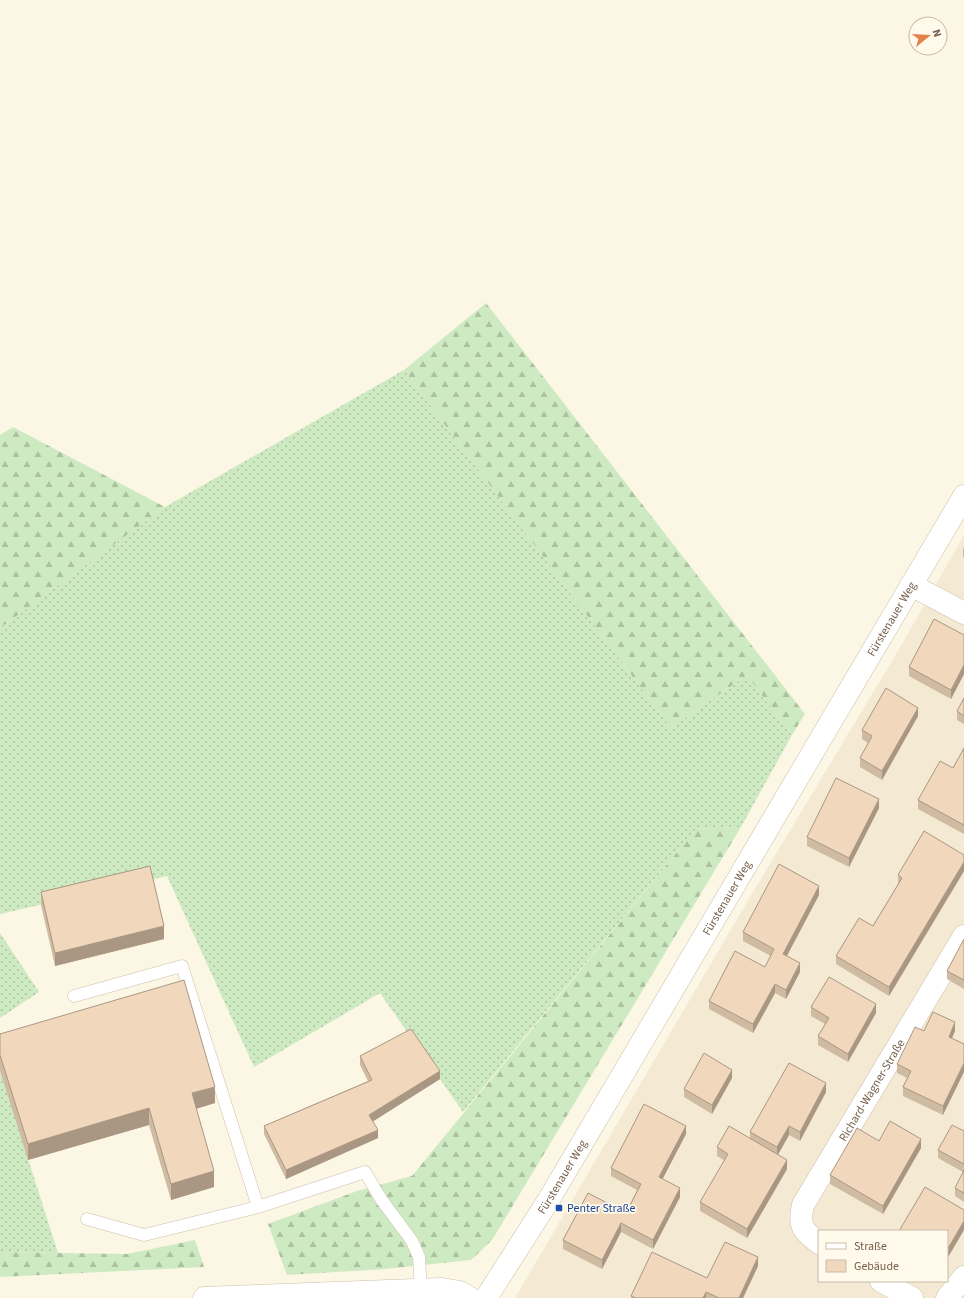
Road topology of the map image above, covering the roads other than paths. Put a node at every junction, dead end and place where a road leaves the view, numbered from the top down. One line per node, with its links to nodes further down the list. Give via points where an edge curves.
1 (964, 496): 2 (street, Fürstenauer Weg)
2 (911, 585): 3 (street); 14 (street, Fürstenauer Weg, via 552,1194)
3 (964, 613)
4 (964, 936): 8 (street, Richard-Wagner-Straße, via 803,1205 800,1219 802,1227)
5 (74, 996): 6 (lane, via 182,966)
6 (258, 1207): 7 (lane, via 144,1235); 11 (lane, via 366,1172 381,1199 412,1241 419,1257)
7 (87, 1219)
8 (818, 1242)
9 (964, 1277): 16 (street)
10 (883, 1282): 15 (street)
11 (421, 1290): 12 (street); 13 (street, via 442,1289 460,1292)
12 (204, 1298)
13 (470, 1298)
14 (486, 1298)
15 (912, 1298)
16 (947, 1298)

